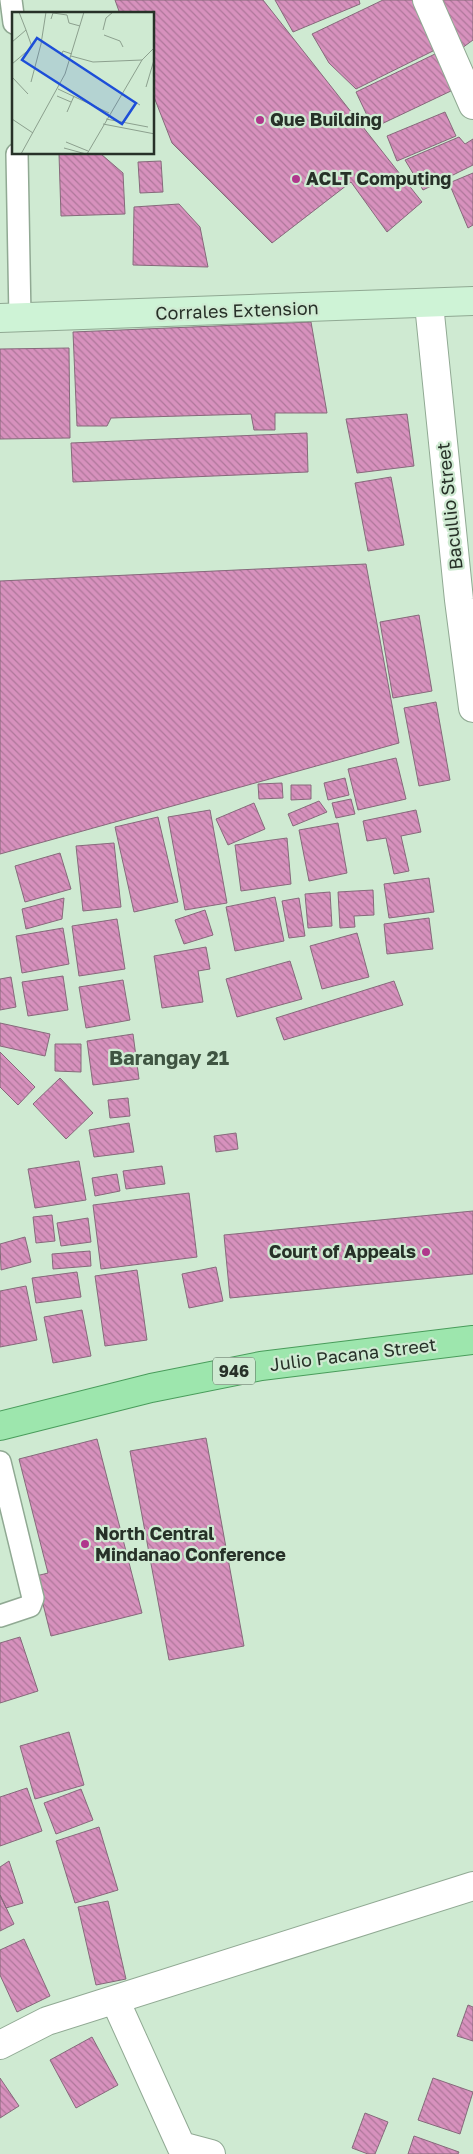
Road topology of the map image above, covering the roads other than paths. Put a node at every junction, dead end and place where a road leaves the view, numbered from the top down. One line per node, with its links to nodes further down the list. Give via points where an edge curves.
1 (427, 0): 2 (street)
2 (473, 105)
3 (17, 155): 6 (lane)
4 (473, 301): 5 (main road, Corrales Extension)
5 (429, 304): 6 (main road, Corrales Extension); 7 (street, Bacullio Street)
6 (10, 318)
7 (473, 708)
8 (473, 1340): 9 (main road, Julio Pacana Street / 946, via 260,1366 151,1388)
9 (0, 1426)
10 (0, 1462): 11 (lane, via 33,1598 30,1606)
11 (0, 1616)
12 (473, 1886): 13 (street)
13 (115, 2000): 14 (street, via 47,2021); 15 (street)
14 (0, 2045)
15 (177, 2150): 16 (street)
16 (211, 2154)

